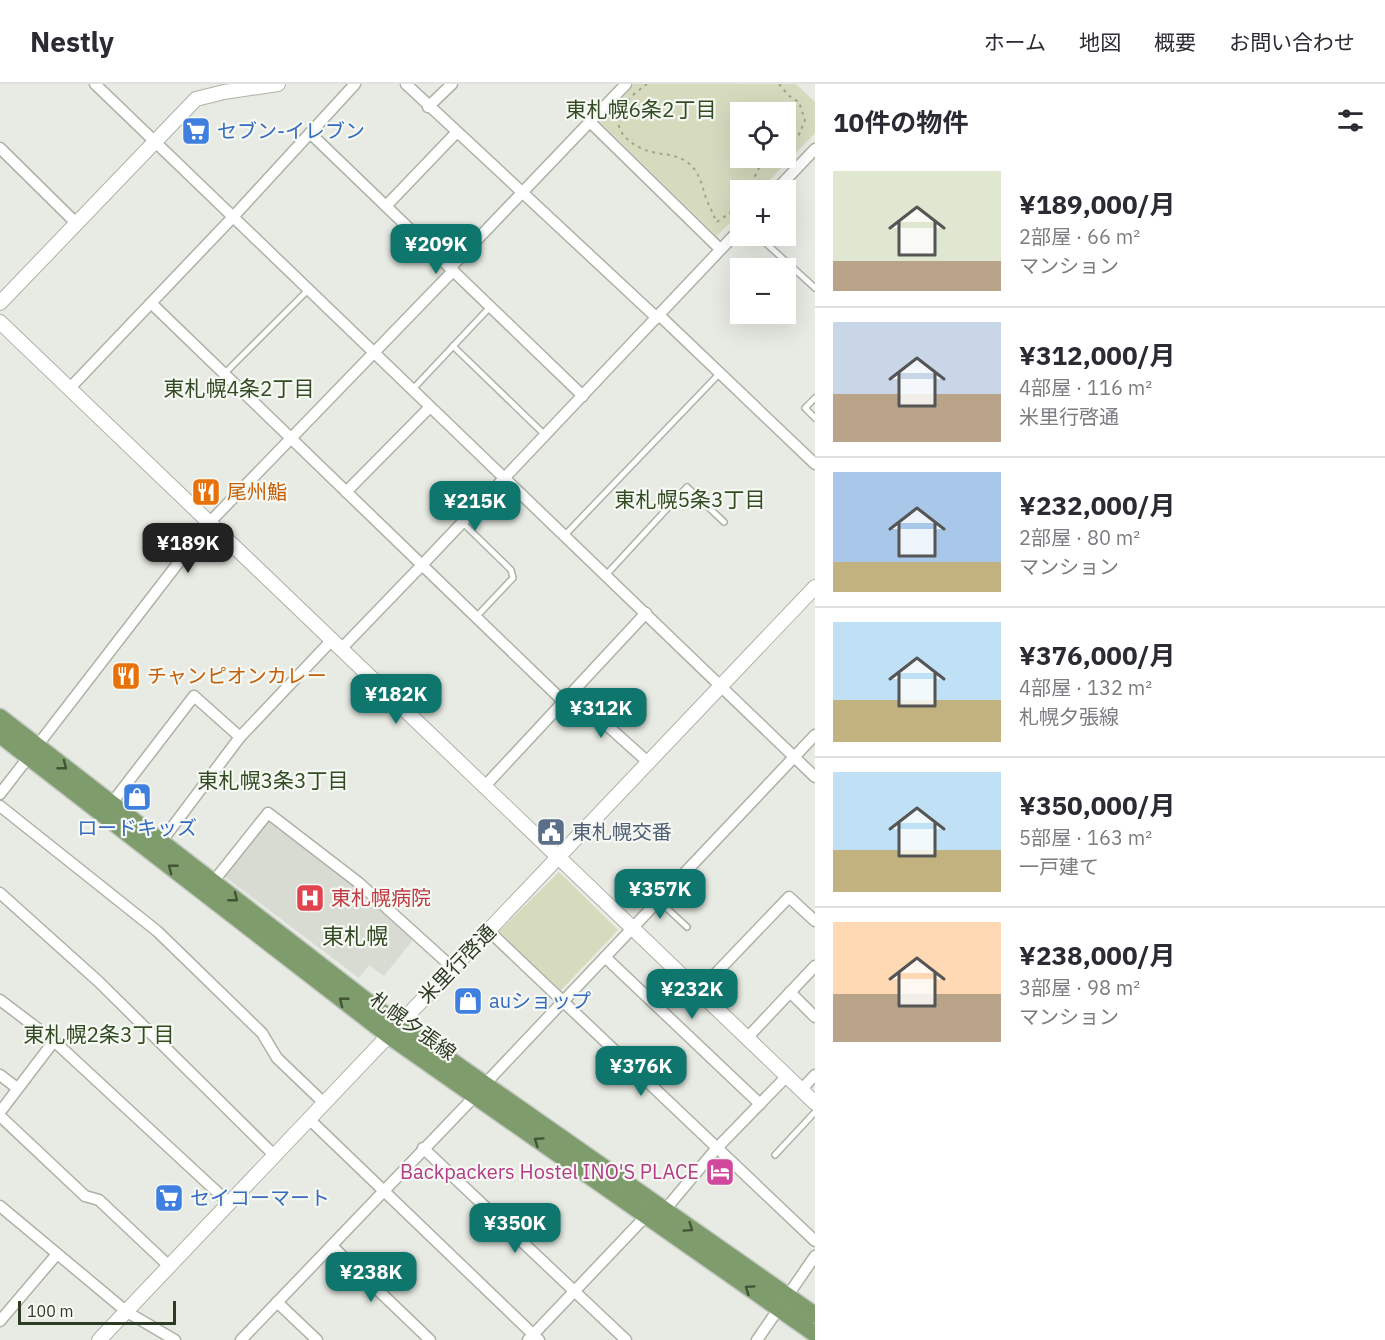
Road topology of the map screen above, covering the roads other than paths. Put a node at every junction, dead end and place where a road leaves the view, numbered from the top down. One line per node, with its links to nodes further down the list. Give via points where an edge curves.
1 (95, 84): 12 (street)
2 (278, 84): 7 (street)
3 (355, 84): 10 (street)
4 (406, 84): 8 (street)
5 (452, 84): 8 (street)
6 (626, 84): 9 (street)
7 (223, 88): 12 (street, via 196,99)
8 (429, 107): 11 (street)
9 (590, 122): 16 (street); 22 (street)
10 (310, 133): 17 (street); 18 (street)
11 (456, 133): 16 (street); 17 (street)
12 (154, 141): 18 (street); 19 (street)
13 (0, 148): 19 (street)
14 (815, 149): 15 (street)
15 (786, 180)
16 (521, 194): 23 (street); 29 (street)
17 (386, 206): 23 (street)
18 (233, 218): 25 (street); 27 (street)
19 (76, 223): 26 (street)
20 (730, 239): 22 (street)
21 (769, 246): 24 (lane)
22 (720, 249): 29 (street)
23 (452, 270): 28 (street); 32 (street)
24 (815, 288)
25 (308, 290): 32 (street); 34 (lane)
26 (0, 303)
27 (150, 303): 34 (street); 35 (street)
28 (490, 307): 31 (lane); 37 (street)
29 (658, 316): 33 (street); 37 (street)
30 (0, 322): 35 (street)
31 (453, 346): 36 (lane); 41 (lane)
32 (374, 353): 36 (street); 42 (street)
33 (720, 373): 43 (street); 49 (lane)
34 (224, 374): 42 (street)
35 (69, 388): 47 (street)
36 (412, 390): 39 (street)
37 (583, 396): 41 (street)
38 (815, 398): 40 (lane, via 805,408)
39 (429, 407): 44 (street); 45 (street)
40 (815, 418)
41 (546, 436): 44 (street)
42 (291, 439): 45 (street); 47 (street)
43 (815, 464)
44 (507, 478): 48 (street); 49 (street)
45 (346, 492): 50 (street)
46 (724, 522): 51 (lane, via 687,487)
47 (209, 523): 55 (street); 62 (street)
48 (463, 524): 50 (street); 54 (lane, via 511,570 513,578)
49 (564, 536): 51 (street)
50 (422, 565): 54 (street); 55 (street)
51 (606, 575): 53 (street)
52 (815, 587): 56 (street, 米里行啓通)
53 (646, 613): 56 (street); 57 (street)
54 (476, 617): 57 (street)
55 (336, 645): 61 (street); 66 (street)
56 (722, 687): 63 (street); 64 (street, 米里行啓通)
57 (569, 698): 64 (street); 66 (street)
58 (0, 717): 62 (main road, 札幌夕張線)
59 (0, 735): 62 (main road, 札幌夕張線)
60 (815, 735): 63 (street)
61 (240, 737): 68 (street, via 194,696); 70 (street)
62 (32, 752): 67 (street); 68 (main road, 札幌夕張線, one-way to 68); 87 (main road, 札幌夕張線, one-way to 62)
63 (795, 757): 65 (street); 74 (street)
64 (650, 763): 71 (street, 米里行啓通)
65 (815, 777)
66 (484, 788): 71 (street)
67 (0, 794)
68 (111, 804): 70 (main road, 札幌夕張線)
69 (0, 806): 96 (street, via 157,931 262,1033 278,1058)
70 (161, 842): 72 (main road, 札幌夕張線)
71 (558, 858): 77 (street); 78 (street, 米里行啓通)
72 (213, 882): 81 (street, via 268,813 359,883); 87 (main road, 札幌夕張線, one-way to 87)
73 (0, 893): 105 (street, via 99,982)
74 (659, 901): 76 (lane); 77 (street)
75 (815, 921): 82 (street, via 789,897)
76 (687, 927)
77 (633, 928): 79 (street); 82 (street)
78 (489, 931): 81 (street, 米里行啓通); 85 (street)
79 (605, 957): 85 (street); 98 (street)
80 (815, 966): 83 (street)
81 (453, 968): 87 (street, 米里行啓通)
82 (698, 992): 88 (street)
83 (790, 992): 86 (street); 88 (street)
84 (0, 1000): 89 (street)
85 (562, 1002): 94 (street); 103 (street)
86 (815, 1017)
87 (395, 1031): 94 (main road, 札幌夕張線); 96 (street, 米里行啓通)
88 (747, 1038): 92 (street)
89 (54, 1041): 93 (street); 107 (street)
90 (815, 1075): 95 (street)
91 (0, 1076): 93 (street)
92 (787, 1076): 95 (street); 98 (street)
93 (17, 1088): 100 (street)
94 (479, 1090): 102 (street); 108 (main road, 札幌夕張線); 110 (main road, 札幌夕張線, one-way to 94)
95 (801, 1090): 97 (street)
96 (324, 1103): 101 (street, 米里行啓通)
97 (815, 1103)
98 (760, 1104): 103 (street)
99 (815, 1112): 104 (lane)
100 (0, 1114): 115 (street, via 85,1196 99,1200)
101 (309, 1119): 105 (street, 米里行啓通); 106 (street)
102 (423, 1149): 106 (street); 116 (street)
103 (716, 1149): 108 (street); 111 (street)
104 (775, 1155)
105 (275, 1156): 107 (street, 米里行啓通)
106 (382, 1192): 112 (street); 123 (street)
107 (229, 1203): 115 (street, 米里行啓通)
108 (664, 1211): 118 (main road, 札幌夕張線, one-way to 118)
109 (2, 1212): 113 (street)
110 (646, 1216): 116 (street); 118 (main road, 札幌夕張線, one-way to 110)
111 (815, 1241)
112 (332, 1246): 117 (street); 128 (street)
113 (57, 1254): 119 (street); 121 (street)
114 (815, 1256): 118 (street)
115 (169, 1266): 119 (street, 米里行啓通)
116 (574, 1291): 123 (street); 129 (street)
117 (277, 1302): 126 (street); 127 (street)
118 (783, 1303): 120 (main road, 札幌夕張線); 122 (main road, 札幌夕張線); 130 (street)
119 (127, 1312): 124 (street, 米里行啓通); 125 (street)
120 (815, 1315)
121 (0, 1321)
122 (815, 1334)
123 (533, 1338)
124 (99, 1340)
125 (175, 1340)
126 (241, 1340)
127 (317, 1340)
128 (430, 1340)
129 (626, 1340)
130 (757, 1340)

